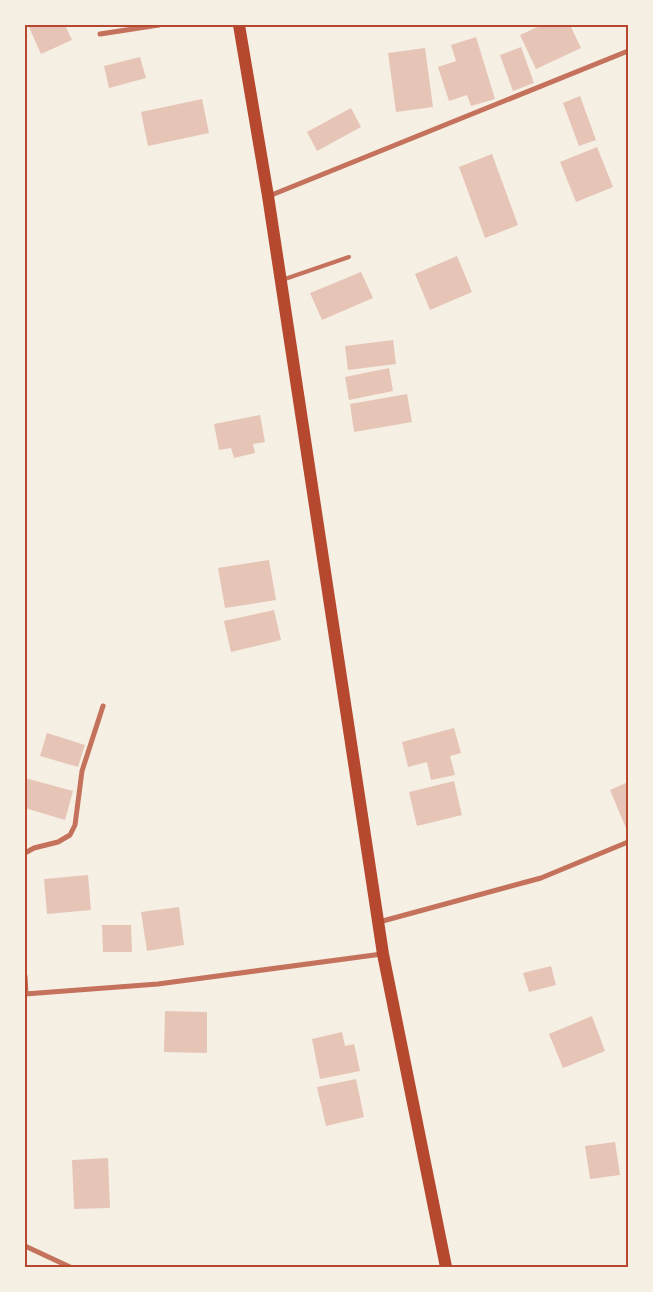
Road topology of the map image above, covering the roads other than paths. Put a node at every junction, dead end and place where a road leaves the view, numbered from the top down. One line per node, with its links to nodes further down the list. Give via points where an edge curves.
1 (159, 25): 3 (street)
2 (239, 25): 5 (main road)
3 (100, 34)
4 (628, 50): 5 (street)
5 (268, 196): 7 (main road)
6 (348, 257): 7 (lane)
7 (281, 280): 11 (main road)
8 (104, 706): 10 (street, via 82,771 75,825 70,835)
9 (628, 842): 11 (street, via 541,878)
10 (25, 852)
11 (378, 922): 12 (main road)
12 (383, 954): 14 (street, via 158,984); 17 (main road)
13 (25, 976): 14 (street)
14 (26, 994)
15 (25, 1246): 16 (street)
16 (70, 1267)
17 (446, 1267)

